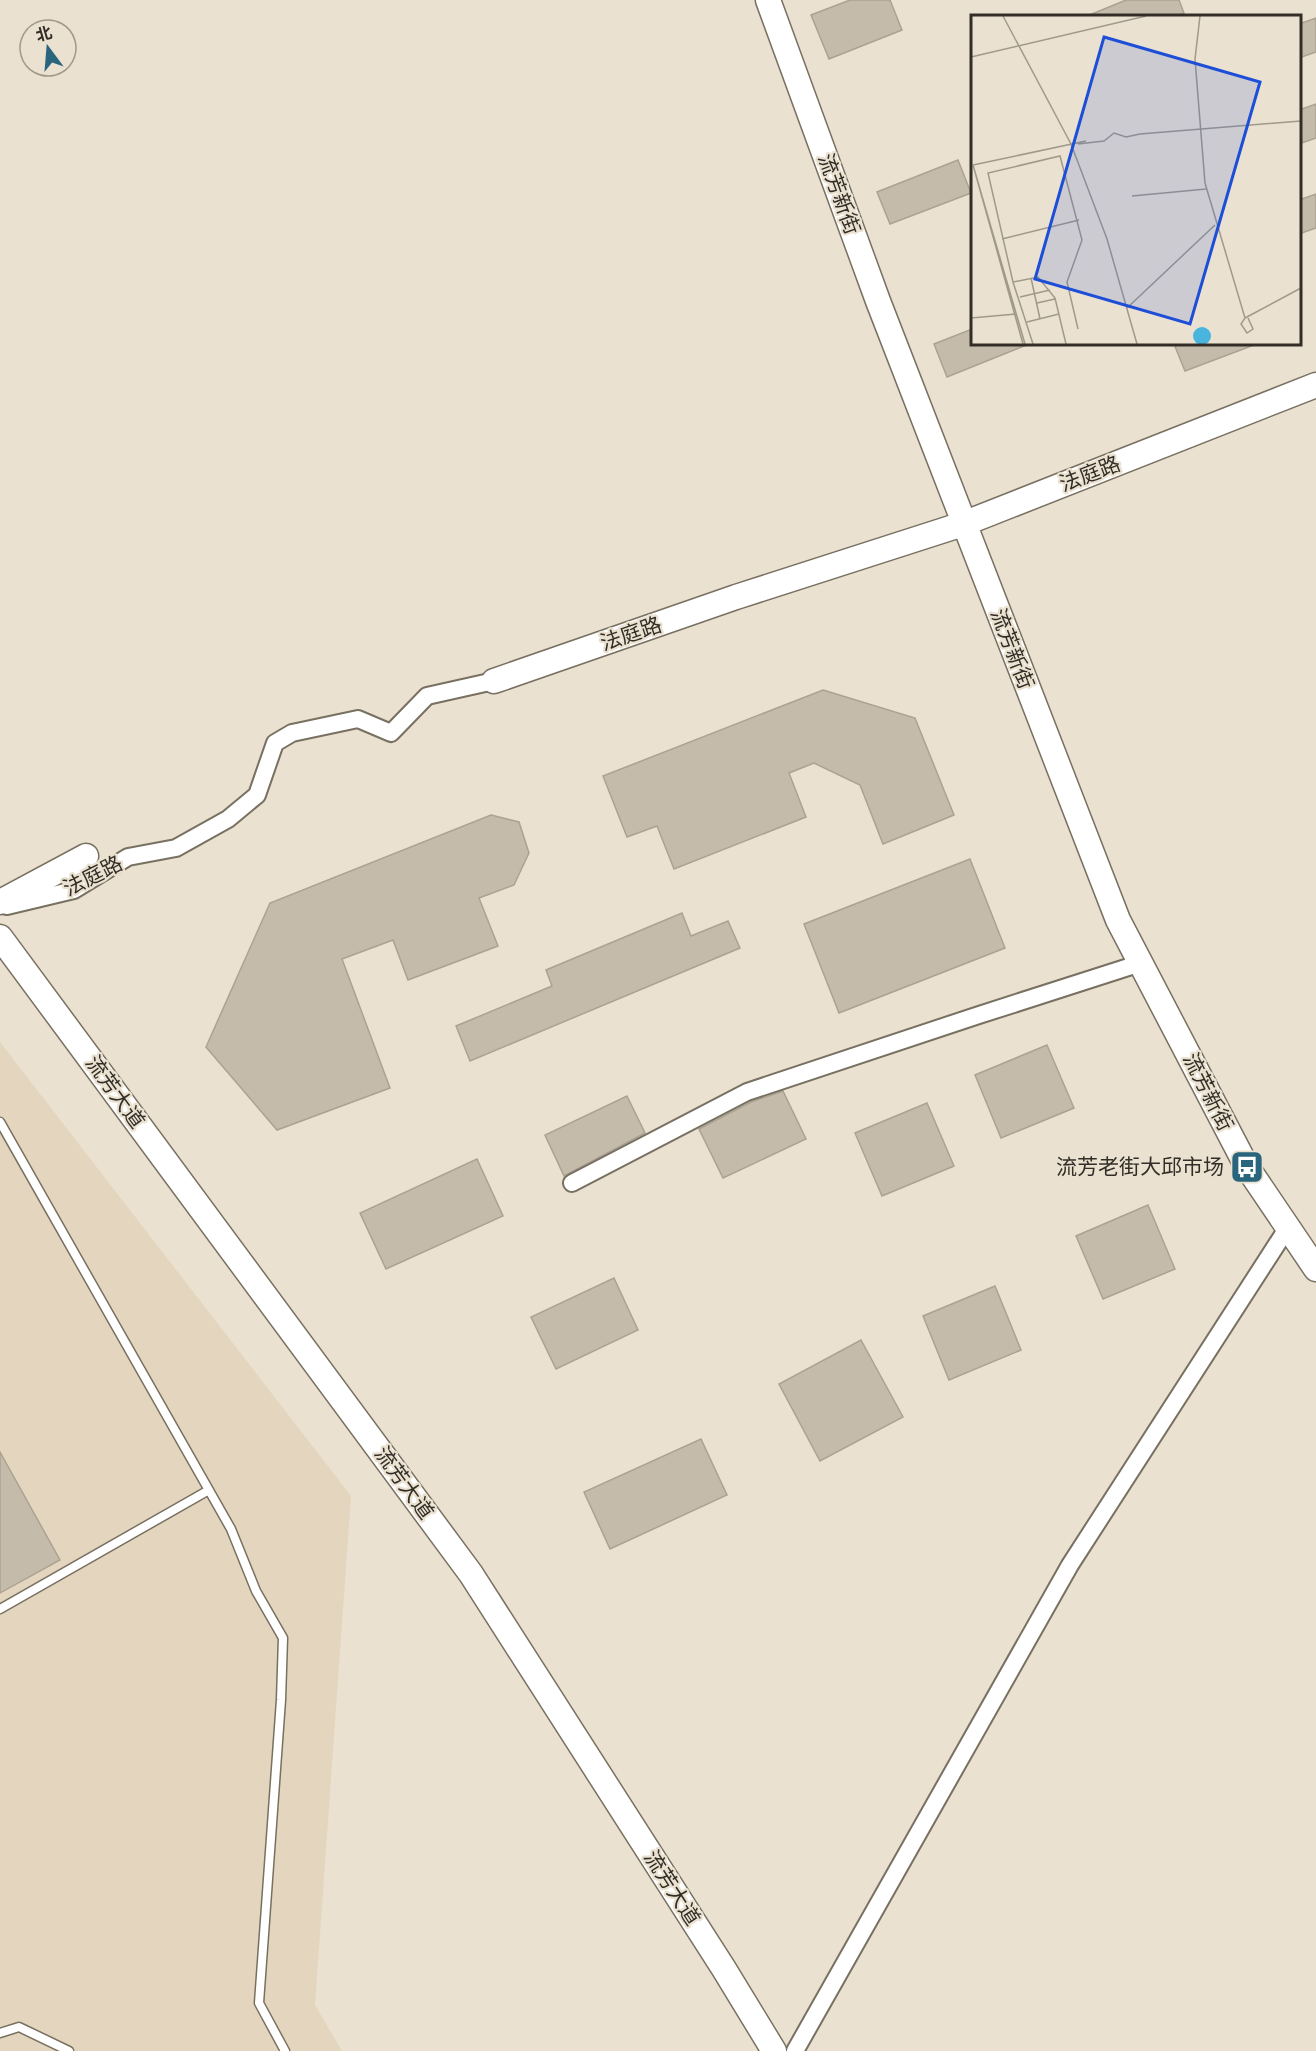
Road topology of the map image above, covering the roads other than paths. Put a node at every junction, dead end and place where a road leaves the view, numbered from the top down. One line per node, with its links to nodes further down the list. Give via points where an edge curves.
1 (768, 0): 3 (main road, 流芳新街)
2 (1316, 385): 3 (main road, 法庭路)
3 (963, 524): 4 (main road, 法庭路); 9 (main road, 流芳新街, via 1119,920)
4 (494, 681): 7 (street, 法庭路, via 427,696 391,734 358,719 292,733 275,743 257,795 228,819 176,849 128,857 74,890)
5 (86, 856): 6 (main road)
6 (0, 902)
7 (0, 908)
8 (0, 937): 19 (main road, 流芳大道, via 471,1574)
9 (1141, 963): 11 (street, via 747,1092); 12 (main road, 流芳新街, via 1247,1167)
10 (0, 1122): 14 (lane)
11 (572, 1183)
12 (1288, 1227): 13 (main road, 流芳新街); 20 (street, via 1070,1565)
13 (1316, 1269)
14 (209, 1490): 15 (lane); 18 (lane, via 231,1529 256,1591 283,1638 259,2003)
15 (0, 1609)
16 (0, 2033): 17 (lane, via 19,2027)
17 (69, 2051)
18 (285, 2051)
19 (774, 2051)
20 (795, 2051)

